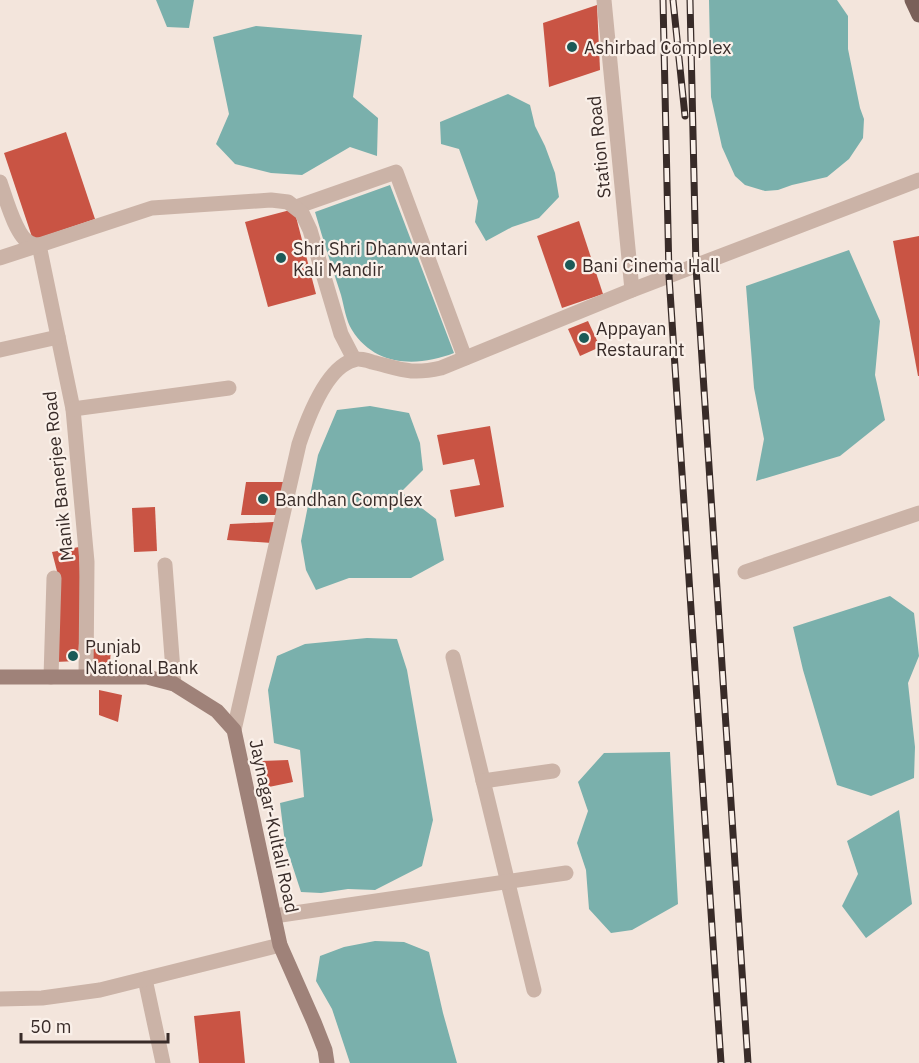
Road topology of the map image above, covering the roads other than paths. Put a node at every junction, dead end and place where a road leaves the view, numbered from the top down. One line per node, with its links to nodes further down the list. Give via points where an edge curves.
1 (604, 0): 9 (street, Station Road)
2 (912, 0): 3 (main road)
3 (919, 15)
4 (919, 180): 9 (street)
5 (0, 182): 7 (street, via 24,239)
6 (296, 207): 7 (street, via 271,200 152,208); 12 (street, via 396,172); 13 (street, via 310,230 341,334)
7 (39, 245): 8 (street); 10 (street, Manik Banerjee Road)
8 (0, 258)
9 (632, 290): 12 (street)
10 (58, 337): 11 (street); 15 (street, Manik Banerjee Road)
11 (0, 350)
12 (465, 358): 13 (street, via 420,373)
13 (354, 359): 25 (street, via 327,381 309,411)
14 (229, 388): 15 (street)
15 (73, 409): 21 (street, Manik Banerjee Road, via 87,562)
16 (919, 513): 18 (street)
17 (165, 565): 24 (street)
18 (745, 572)
19 (54, 578): 23 (street)
20 (453, 657): 27 (street)
21 (86, 676): 23 (main road, Jaynagar-Kultali Road); 24 (main road, Jaynagar-Kultali Road, via 147,677)
22 (0, 677): 23 (main road, Jaynagar-Kultali Road)
23 (51, 677)
24 (174, 684): 25 (main road, Jaynagar-Kultali Road, via 217,711)
25 (234, 730): 30 (main road, Jaynagar-Kultali Road)
26 (553, 771): 27 (street)
27 (483, 781): 29 (street)
28 (566, 873): 29 (street)
29 (507, 882): 30 (street); 33 (street)
30 (274, 916): 31 (main road, Jaynagar-Kultali Road)
31 (280, 945): 32 (street); 36 (main road, Jaynagar-Kultali Road, via 314,1022)
32 (145, 979): 34 (street, via 42,998); 35 (street)
33 (534, 990)
34 (0, 999)
35 (163, 1063)
36 (327, 1063)

